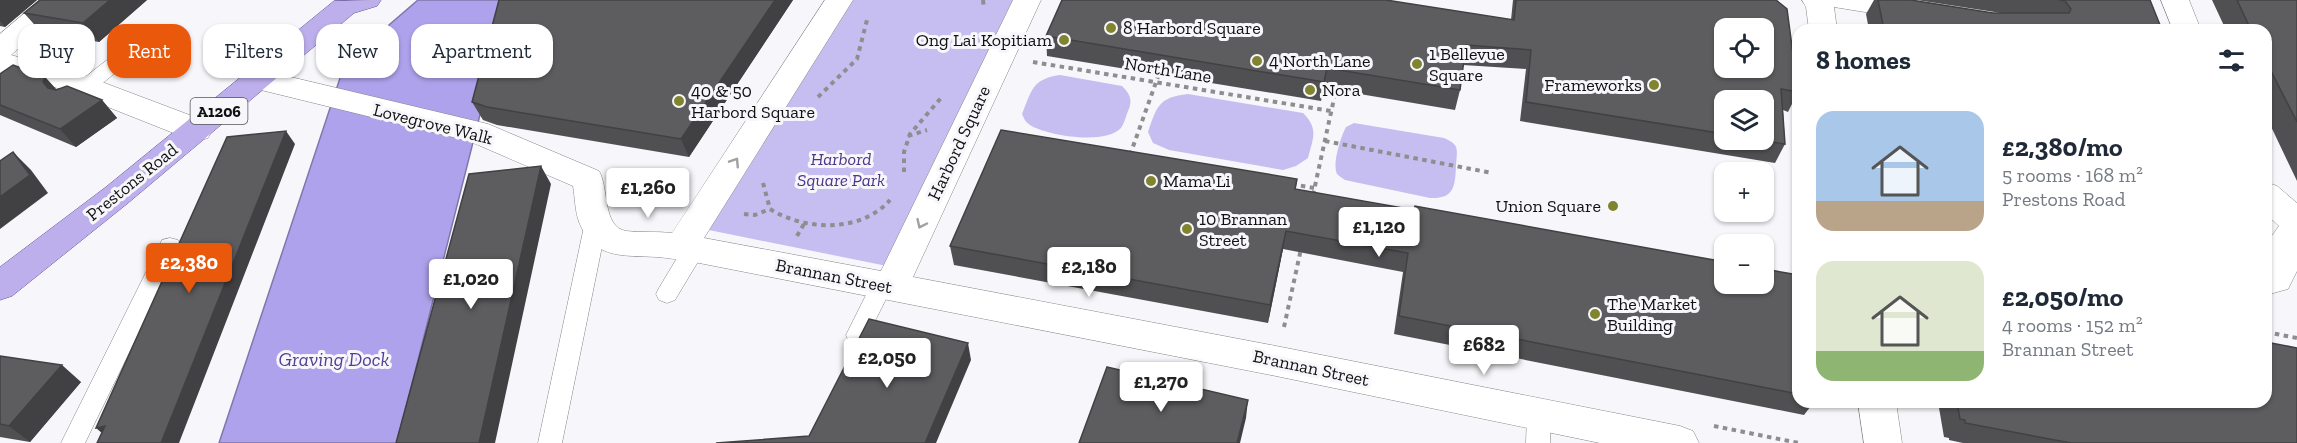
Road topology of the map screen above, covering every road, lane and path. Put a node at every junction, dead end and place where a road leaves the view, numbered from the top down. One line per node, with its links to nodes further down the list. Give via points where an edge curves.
1 (58, 0): 14 (street)
2 (839, 0): 44 (street, one-way to 2)
3 (983, 0): 11 (path)
4 (1027, 0): 15 (street, Harbord Square)
5 (1816, 0): 12 (street)
6 (1842, 0): 10 (street)
7 (2175, 0): 13 (street)
8 (351, 2): 20 (main road, Prestons Road / A1206)
9 (869, 13): 24 (path, via 857,59)
10 (1940, 15)
11 (982, 19)
12 (1822, 24)
13 (2185, 24)
14 (0, 49)
15 (1000, 56): 21 (path, North Lane); 47 (street, Harbord Square, one-way to 47)
16 (1164, 61): 21 (path)
17 (0, 63): 23 (street, via 34,69)
18 (107, 70): 23 (lane)
19 (1339, 78): 25 (path)
20 (257, 79): 26 (main road, Prestons Road / A1206); 39 (street, Lovegrove Walk, via 477,132 588,179)
21 (1157, 82): 25 (path, North Lane); 29 (path)
22 (948, 91): 33 (path, via 908,136)
23 (79, 92): 26 (street)
24 (816, 98)
25 (1331, 111): 27 (path)
26 (196, 130): 46 (main road, Prestons Road / A1206)
27 (1325, 141): 31 (path); 35 (path)
28 (1118, 154): 29 (path)
29 (1130, 156): 30 (path)
30 (1141, 158)
31 (1492, 172)
32 (762, 177): 36 (path, via 770,209 804,224 864,219 887,205)
33 (902, 181)
34 (1280, 182): 35 (path)
35 (1315, 188): 37 (path)
36 (892, 197)
37 (1312, 199)
38 (2272, 200): 40 (street)
39 (596, 222): 44 (street, Brannan Street, via 603,234 617,243); 56 (lane, Lovegrove Walk)
40 (2297, 223)
41 (2297, 231): 45 (street, via 2282,243 2278,256 2281,269)
42 (1303, 243): 52 (path)
43 (170, 246): 55 (lane)
44 (687, 248): 47 (street, Brannan Street); 48 (lane)
45 (2272, 280)
46 (0, 286)
47 (887, 286): 50 (lane); 52 (street, Brannan Street)
48 (667, 294)
49 (2272, 333): 51 (path)
50 (857, 335)
51 (2297, 338)
52 (1276, 361): 54 (street, Brannan Street)
53 (1878, 408): 58 (street)
54 (1538, 429): 57 (street, Brannan Street)
55 (73, 443)
56 (550, 443)
57 (1680, 443)
58 (1883, 443)

